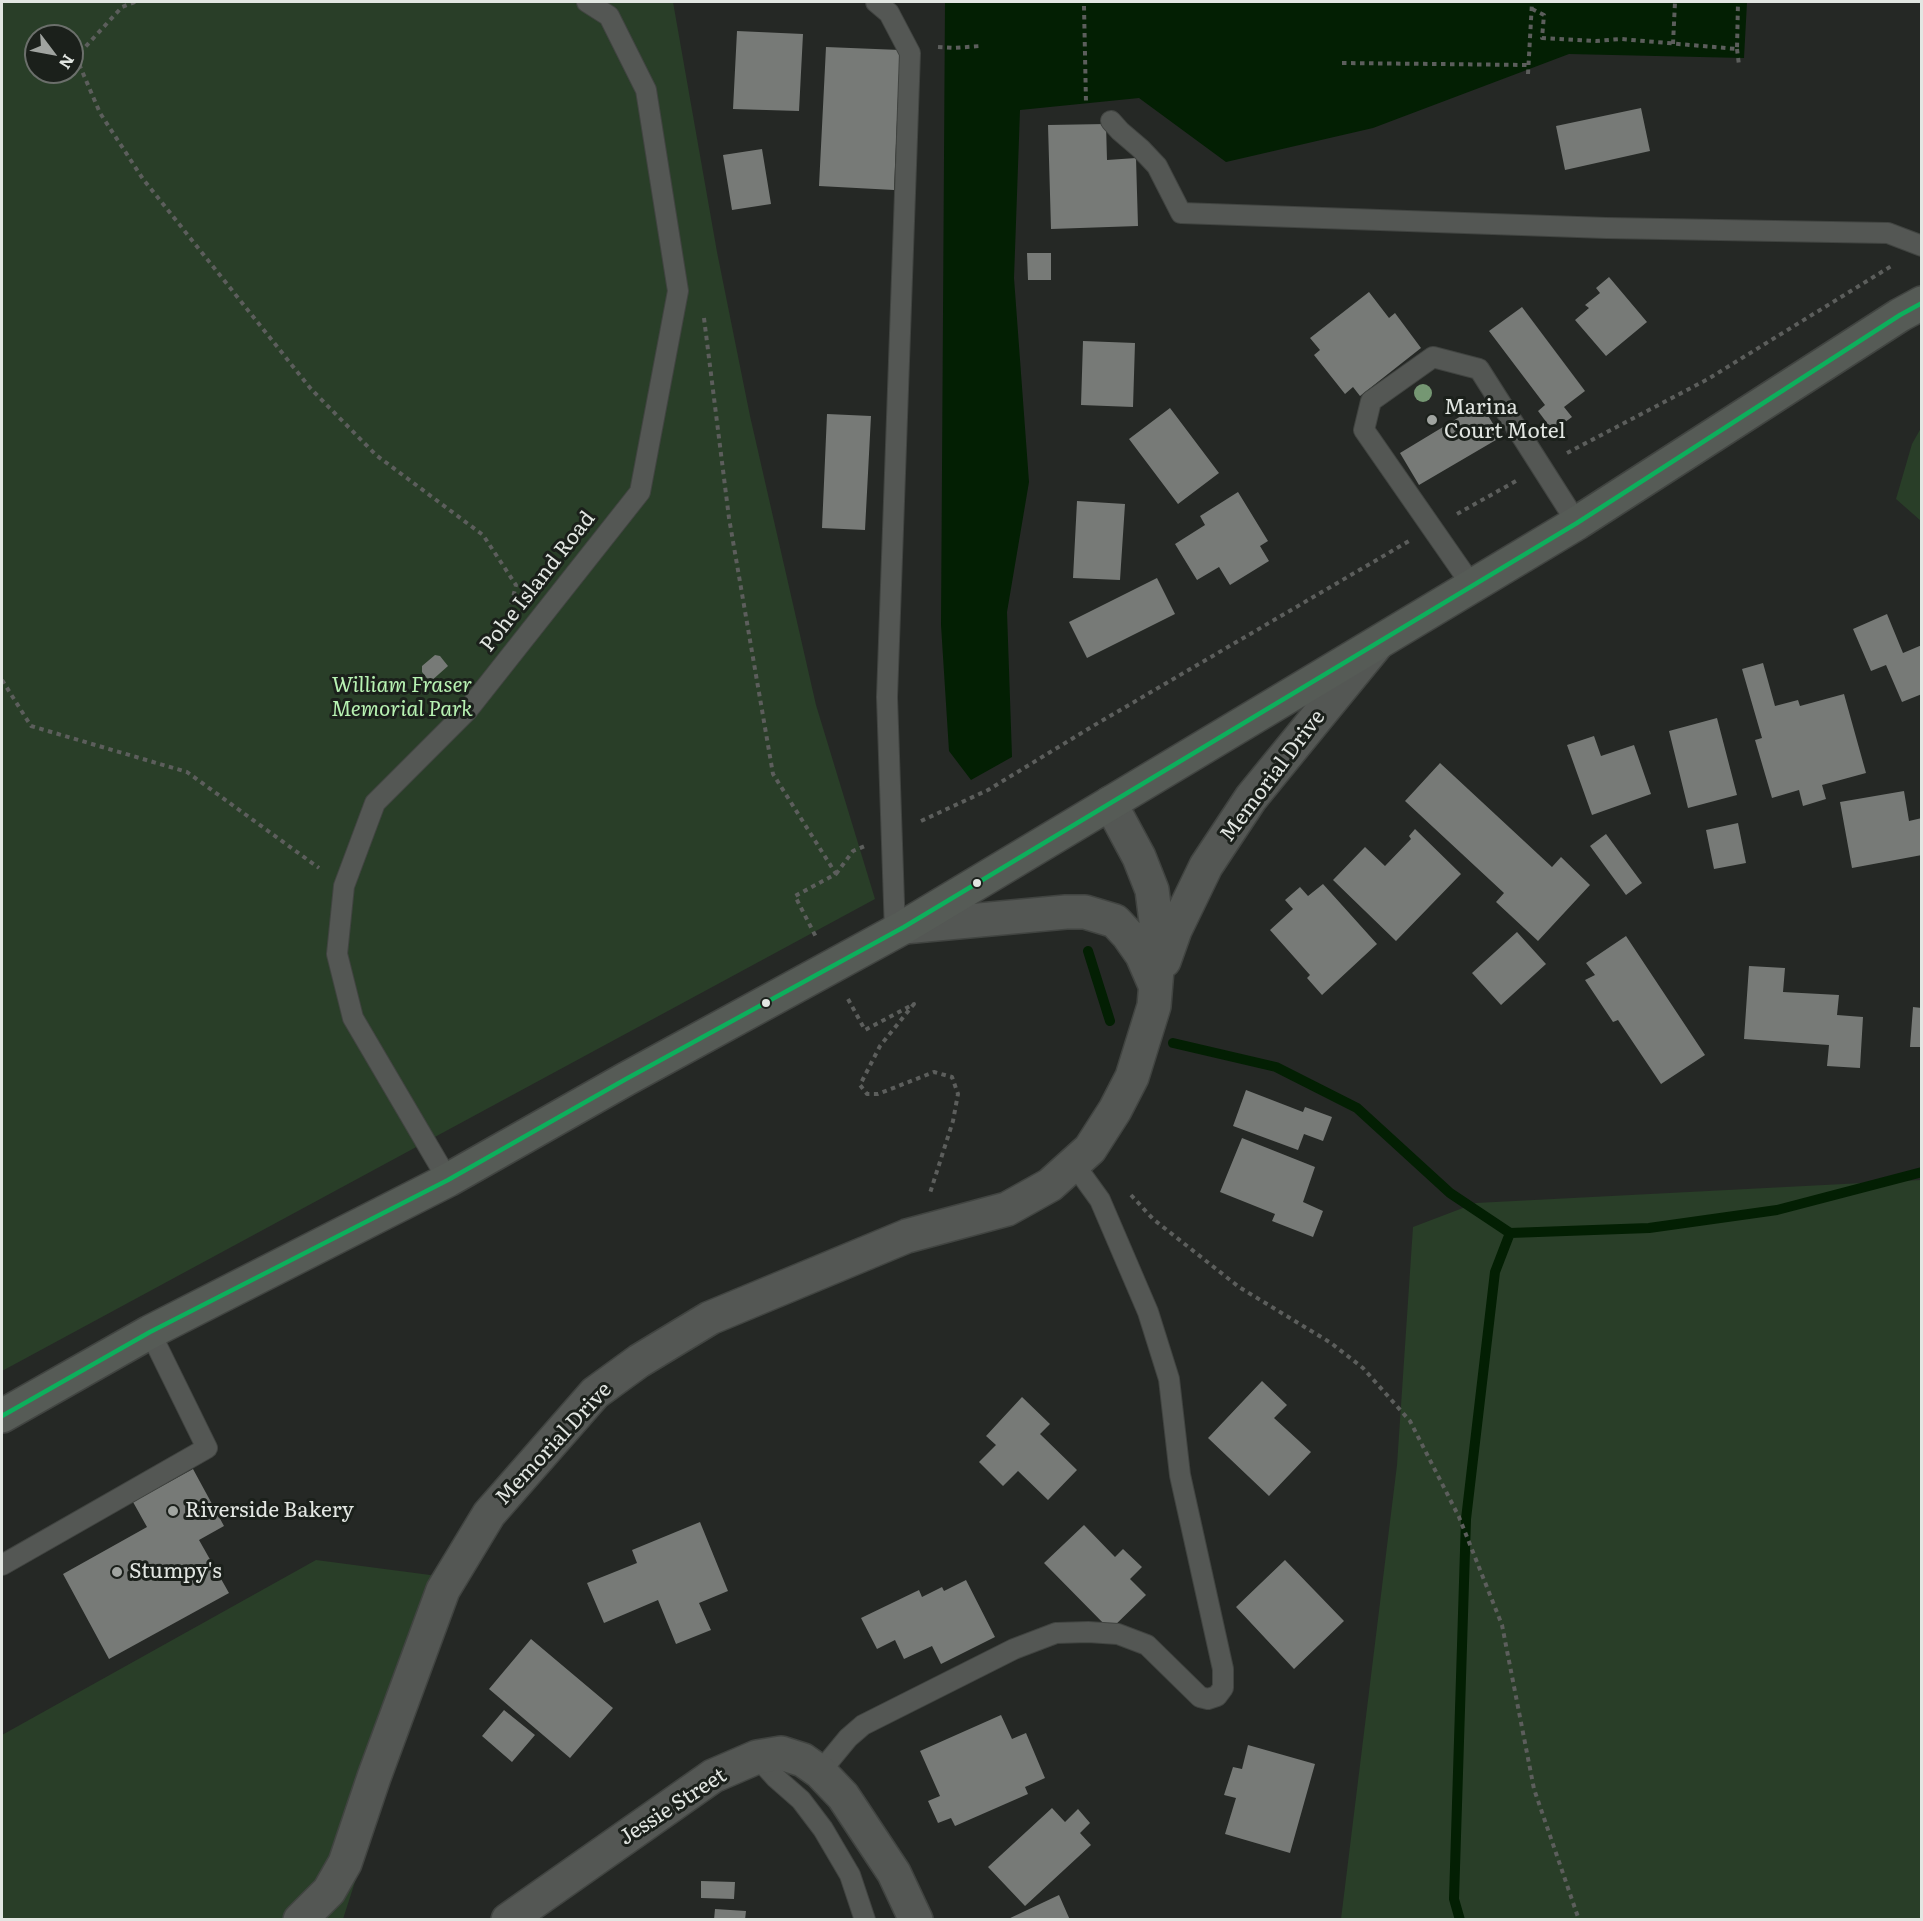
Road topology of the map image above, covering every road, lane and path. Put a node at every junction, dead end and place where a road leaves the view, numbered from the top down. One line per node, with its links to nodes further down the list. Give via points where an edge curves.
1 (135, 2): 27 (path, via 122,7 76,57 100,113 143,179 311,389 375,454 483,535 516,585)
2 (587, 2): 33 (lane, Pohe Island Road, via 609,16 646,90 678,291 640,492 467,711 375,803)
3 (876, 2): 31 (lane, via 889,13 910,52 887,697)
4 (1532, 2): 8 (path)
5 (1675, 2): 9 (path)
6 (1738, 2): 12 (path)
7 (1084, 6): 17 (path)
8 (1532, 9): 9 (path, via 1544,15 1542,38); 15 (path)
9 (1673, 44): 12 (path)
10 (981, 46): 11 (path)
11 (935, 47)
12 (1737, 49): 14 (path)
13 (1342, 63): 15 (path)
14 (1739, 65)
15 (1528, 66): 16 (path)
16 (1528, 74)
17 (1086, 103)
18 (1112, 121): 19 (lane, via 1158,166 1181,213 1888,233)
19 (1922, 246)
20 (1901, 260): 23 (path, via 1708,379)
21 (1922, 303): 24 (main road)
22 (704, 316): 32 (path, via 729,518 773,774)
23 (1541, 467): 24 (lane); 25 (path); 25 (lane, via 1479,369 1433,357 1371,401 1364,430)
24 (1577, 523): 26 (main road)
25 (1432, 528): 26 (lane); 31 (path, via 988,790)
26 (1473, 587): 28 (main road)
27 (510, 608)
28 (1379, 642): 30 (main road); 36 (street, Memorial Drive, via 1251,798 1206,866 1175,930)
29 (2, 680): 33 (path, via 31,726 188,772)
30 (1110, 803): 34 (main road); 36 (street, Memorial Drive, via 1152,890 1159,945)
31 (892, 834): 32 (path, via 853,850); 34 (lane)
32 (836, 874): 35 (path, via 795,897)
33 (344, 886): 38 (lane, Pohe Island Road, via 337,954 353,1018)
34 (899, 929): 35 (main road); 36 (street, via 1085,912 1115,921 1142,955)
35 (831, 967): 38 (main road); 40 (path, via 865,1030 914,1004 880,1046 860,1085 867,1094 878,1094 934,1072 952,1077 958,1094)
36 (1156, 987): 37 (street, Memorial Drive, via 1132,1077 1090,1149)
37 (1074, 1164): 40 (street, Memorial Drive, via 1050,1185 1007,1209); 45 (lane, via 1100,1200 1148,1312 1169,1379 1180,1474 1223,1669 1223,1688 1208,1700 1200,1697 1147,1645 1118,1635 1056,1633 1014,1649 863,1725)
38 (448, 1180): 41 (main road)
39 (1129, 1193): 50 (path, via 1153,1219 1239,1287 1331,1343 1363,1368 1410,1421 1459,1517 1502,1625 1534,1789)
40 (917, 1233): 46 (street, Memorial Drive, via 710,1318 639,1361 595,1394 489,1514 443,1590 345,1863 329,1891)
41 (150, 1332): 42 (main road); 43 (lane, via 207,1448)
42 (2, 1416)
43 (2, 1565)
44 (757, 1757): 45 (street, Jessie Street, via 781,1753 803,1760); 47 (street, Jessie Street, via 713,1776); 48 (lane, via 801,1800 823,1829 850,1875)
45 (820, 1772): 49 (street, Jessie Street, via 843,1796 894,1873)
46 (300, 1920)
47 (508, 1920)
48 (865, 1920)
49 (916, 1920)
50 (1579, 1920)

